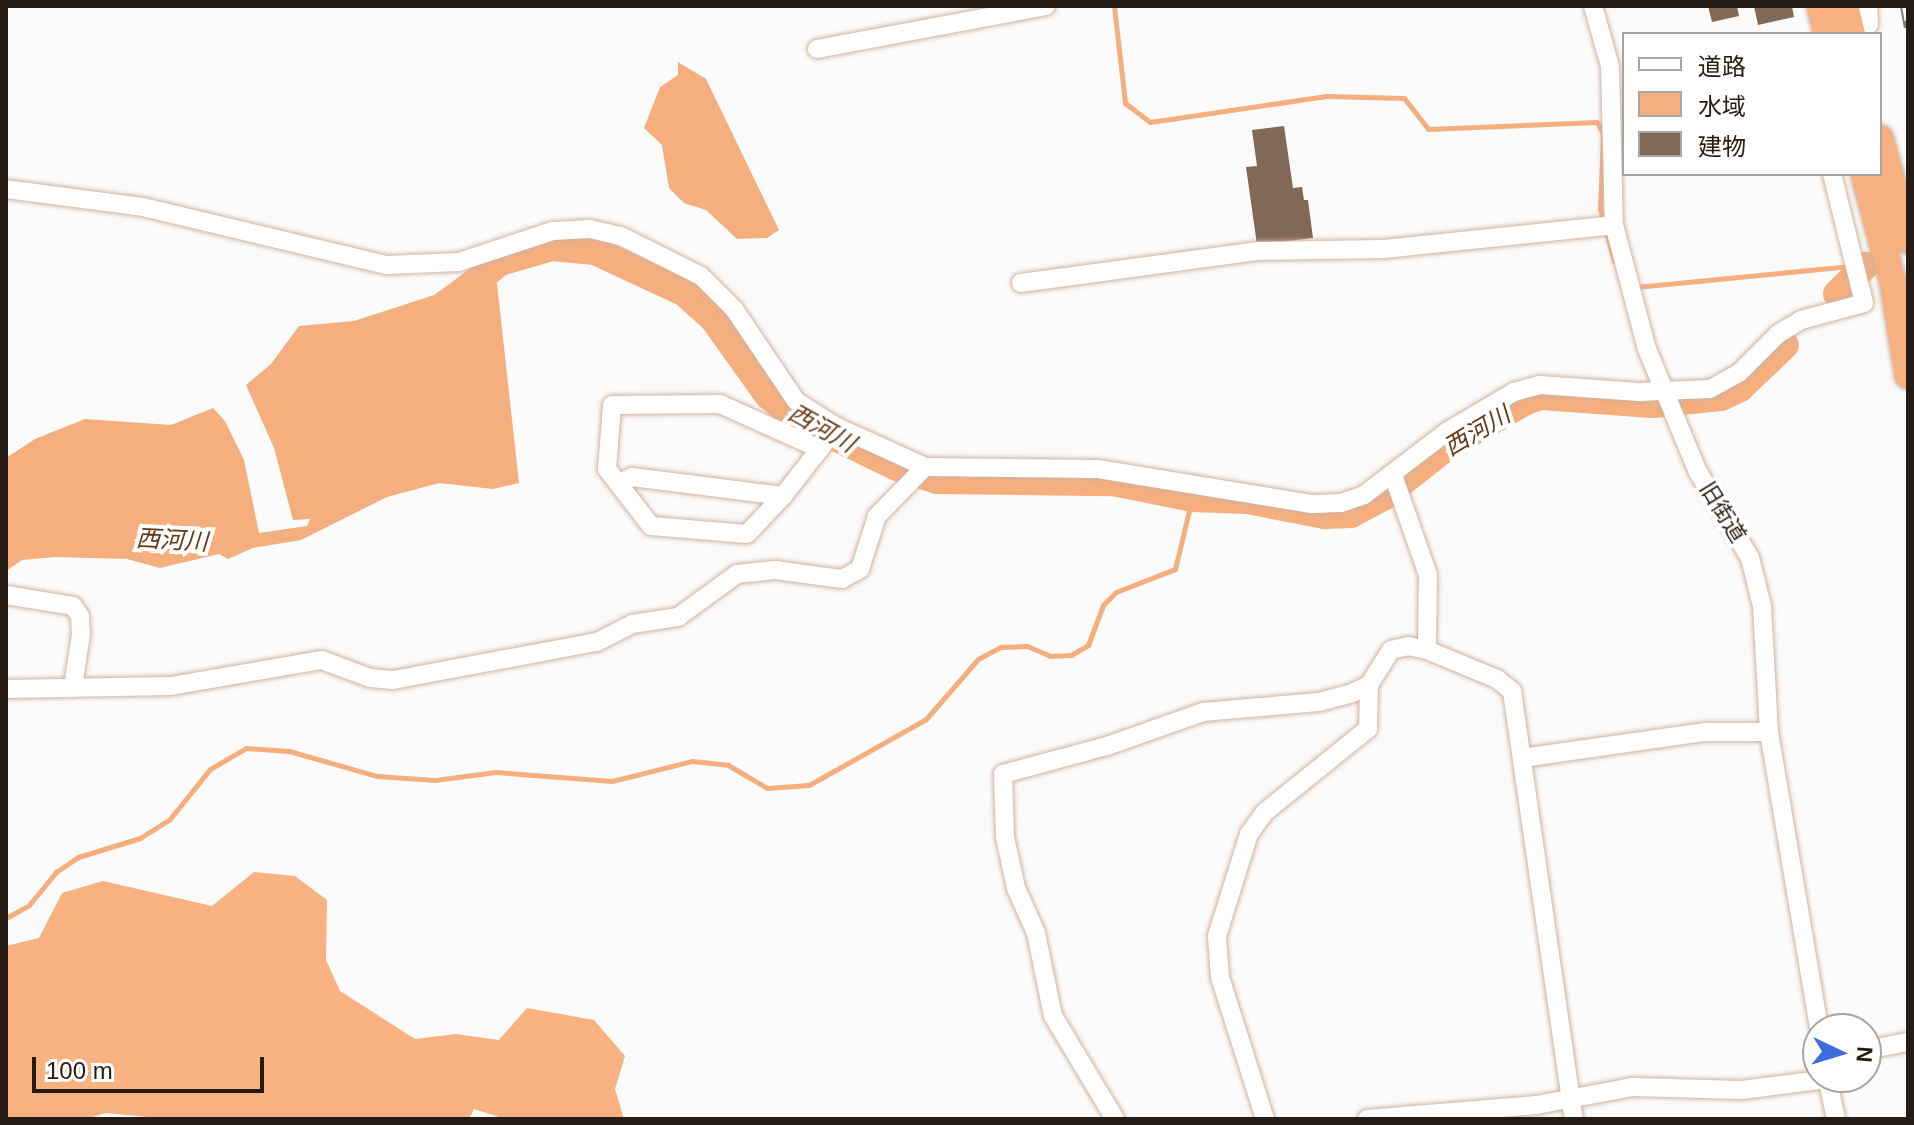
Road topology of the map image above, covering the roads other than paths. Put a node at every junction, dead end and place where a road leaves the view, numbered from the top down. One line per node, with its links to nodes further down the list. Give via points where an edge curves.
1 (1046, 6): 9 (street)
2 (1593, 6): 14 (street, 旧街道, via 1610,66)
3 (1820, 6): 6 (highway)
4 (1845, 6): 7 (highway)
5 (1868, 6): 8 (street, via 1869,24)
6 (1826, 32)
7 (1852, 32)
8 (1862, 32)
9 (817, 49)
10 (1882, 145): 15 (highway)
11 (1832, 176): 18 (street, via 1864,303 1801,320 1778,334 1739,373 1710,389)
12 (1865, 176): 17 (highway, via 1893,283)
13 (6, 189): 19 (street, via 143,207 387,265 459,262 553,231 590,229 621,236 701,276 734,309 796,401)
14 (1606, 226): 16 (street, via 1383,249 1246,252); 18 (street, 旧街道, via 1632,277)
15 (1908, 240)
16 (1021, 283)
17 (1908, 376)
18 (1665, 399): 21 (street, via 1540,385 1514,392 1448,431); 29 (street, 旧街道, via 1698,472 1750,558 1762,606)
19 (829, 437): 20 (street); 22 (street, via 720,404 612,405 607,469); 23 (street)
20 (921, 472): 21 (street, via 1098,469 1312,504 1364,495); 27 (street, via 877,516 860,569 842,579 775,570 737,574 678,617 632,624 597,642 393,680 370,678 322,660 171,686)
21 (1397, 482): 25 (street, via 1428,575)
22 (619, 483): 23 (street, via 632,477); 23 (street, via 651,526 747,534)
23 (783, 496)
24 (6, 595): 27 (street, via 73,606 81,634)
25 (1427, 650): 26 (street, via 1391,650); 30 (street, via 1497,679 1512,691)
26 (1369, 685): 37 (street, via 1319,702 1203,712 1107,746 1003,774 1005,837 1016,888 1036,933 1053,1016); 38 (street, via 1368,729 1265,812 1249,834 1217,936 1220,977)
27 (73, 687): 28 (street)
28 (6, 689)
29 (1769, 732): 30 (street, via 1705,732); 31 (street, 旧街道)
30 (1522, 758): 36 (street)
31 (1816, 1013)
32 (1908, 1042): 33 (street)
33 (1882, 1047)
34 (1802, 1082): 36 (street, via 1742,1090 1647,1086)
35 (1831, 1093): 41 (street)
36 (1570, 1099): 39 (street); 40 (street)
37 (1115, 1119)
38 (1265, 1119)
39 (1367, 1119)
40 (1574, 1119)
41 (1836, 1119)

